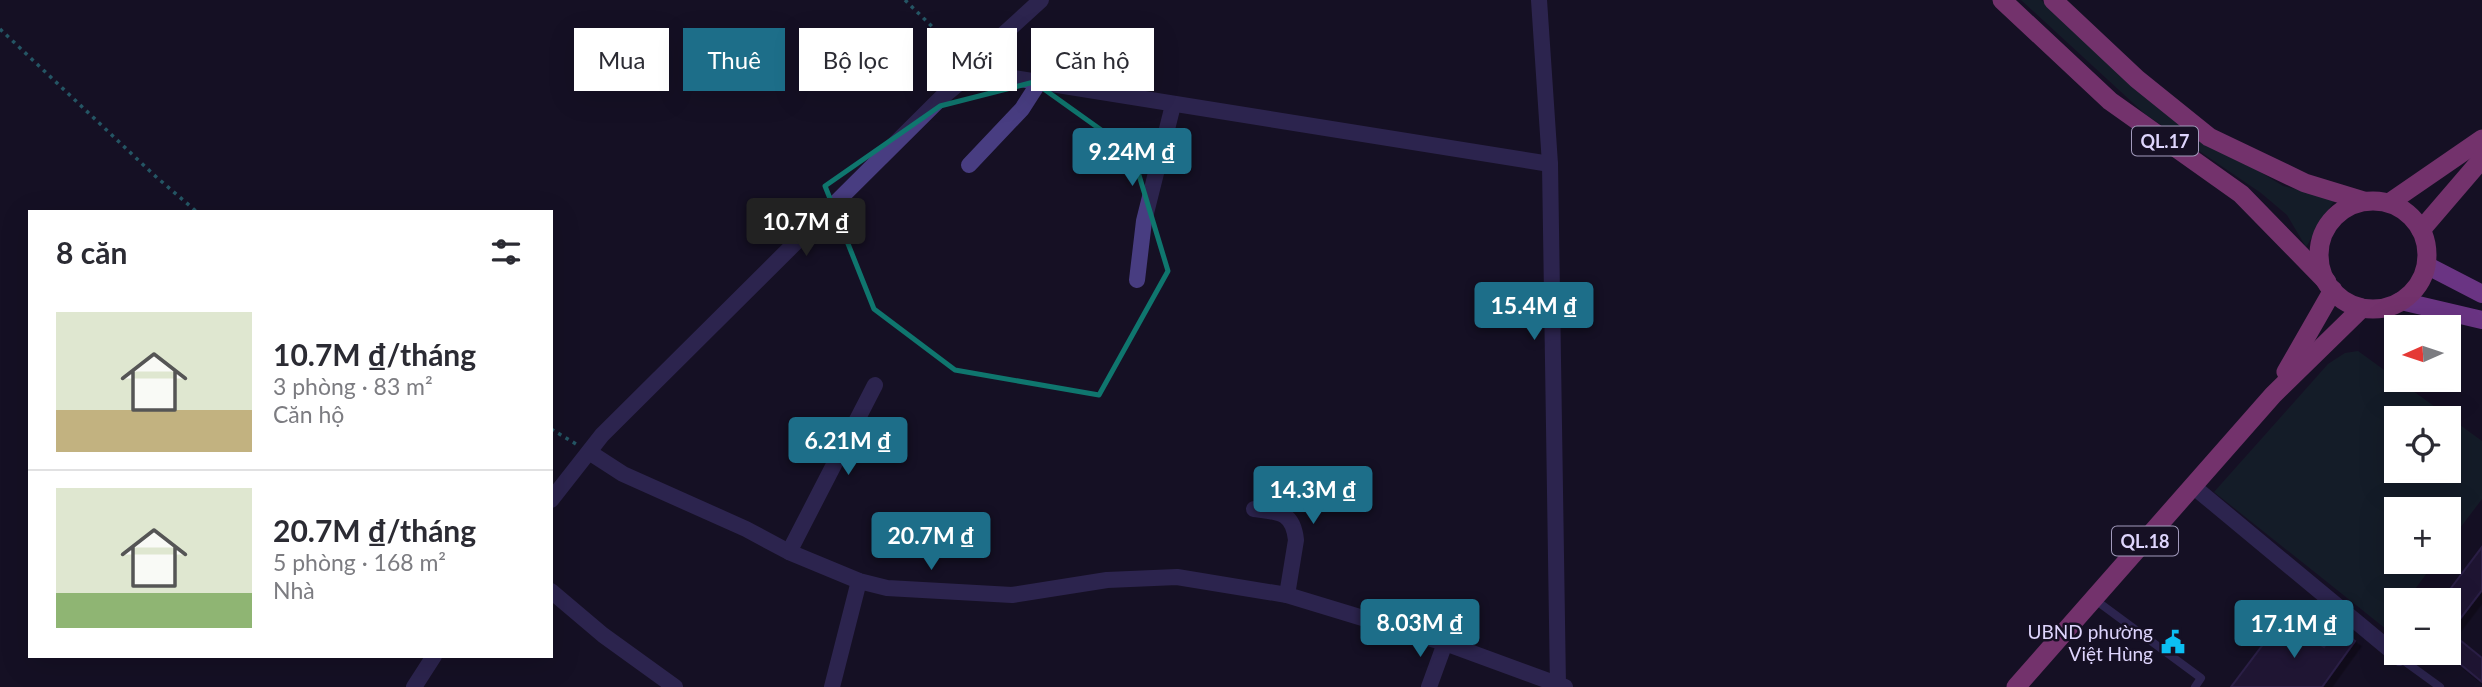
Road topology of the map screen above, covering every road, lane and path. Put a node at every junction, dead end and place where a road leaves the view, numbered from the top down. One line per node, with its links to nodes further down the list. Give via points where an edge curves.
1 (905, 0): 6 (path)
2 (1041, 0): 7 (street)
3 (1539, 0): 15 (street)
4 (2002, 0): 23 (highway, QL.17, via 2109,101 2241,194)
5 (2053, 0): 17 (highway, QL.17, via 2137,79 2209,136 2305,183)
6 (930, 28)
7 (1010, 28)
8 (0, 29): 19 (path)
9 (948, 91): 31 (street)
10 (1034, 91): 16 (street)
11 (1083, 91): 12 (street)
12 (1173, 105): 15 (street); 22 (street, via 1144,221)
13 (2482, 139): 18 (highway)
14 (2482, 159): 20 (highway)
15 (1550, 164): 45 (street)
16 (969, 165)
17 (2364, 201): 18 (highway); 23 (highway, via 2341,212 2325,232 2320,257)
18 (2389, 203): 20 (highway, via 2404,211)
19 (195, 210)
20 (2421, 230): 21 (highway)
21 (2426, 265): 24 (main road); 25 (highway, via 2418,286)
22 (1137, 280)
23 (2330, 286): 26 (highway, via 2349,303); 29 (highway, QL.18)
24 (2482, 294)
25 (2402, 301): 26 (highway, via 2378,309); 27 (main road)
26 (2362, 307): 29 (highway, QL.18)
27 (2482, 320)
28 (875, 385): 35 (street)
29 (2273, 395): 32 (highway, QL.18)
30 (553, 430): 31 (path)
31 (589, 452): 33 (street); 35 (street, via 623,474)
32 (2194, 487): 39 (highway, QL.18); 41 (street)
33 (553, 497)
34 (1254, 509): 38 (street, via 1281,513 1295,531)
35 (789, 552): 36 (street)
36 (859, 582): 38 (street, via 887,588 1012,595 1107,580 1177,577); 47 (street)
37 (553, 593): 44 (street)
38 (1287, 595): 40 (street)
39 (2094, 599): 49 (highway, QL.18); 50 (lane, via 2201,678)
40 (1445, 643): 45 (street); 48 (street)
41 (2384, 645)
42 (433, 658): 46 (street)
43 (2410, 665): 51 (lane)
44 (667, 685)
45 (1560, 686)
46 (414, 687)
47 (832, 687)
48 (1429, 687)
49 (2016, 687)
50 (2195, 687)
51 (2440, 687)

